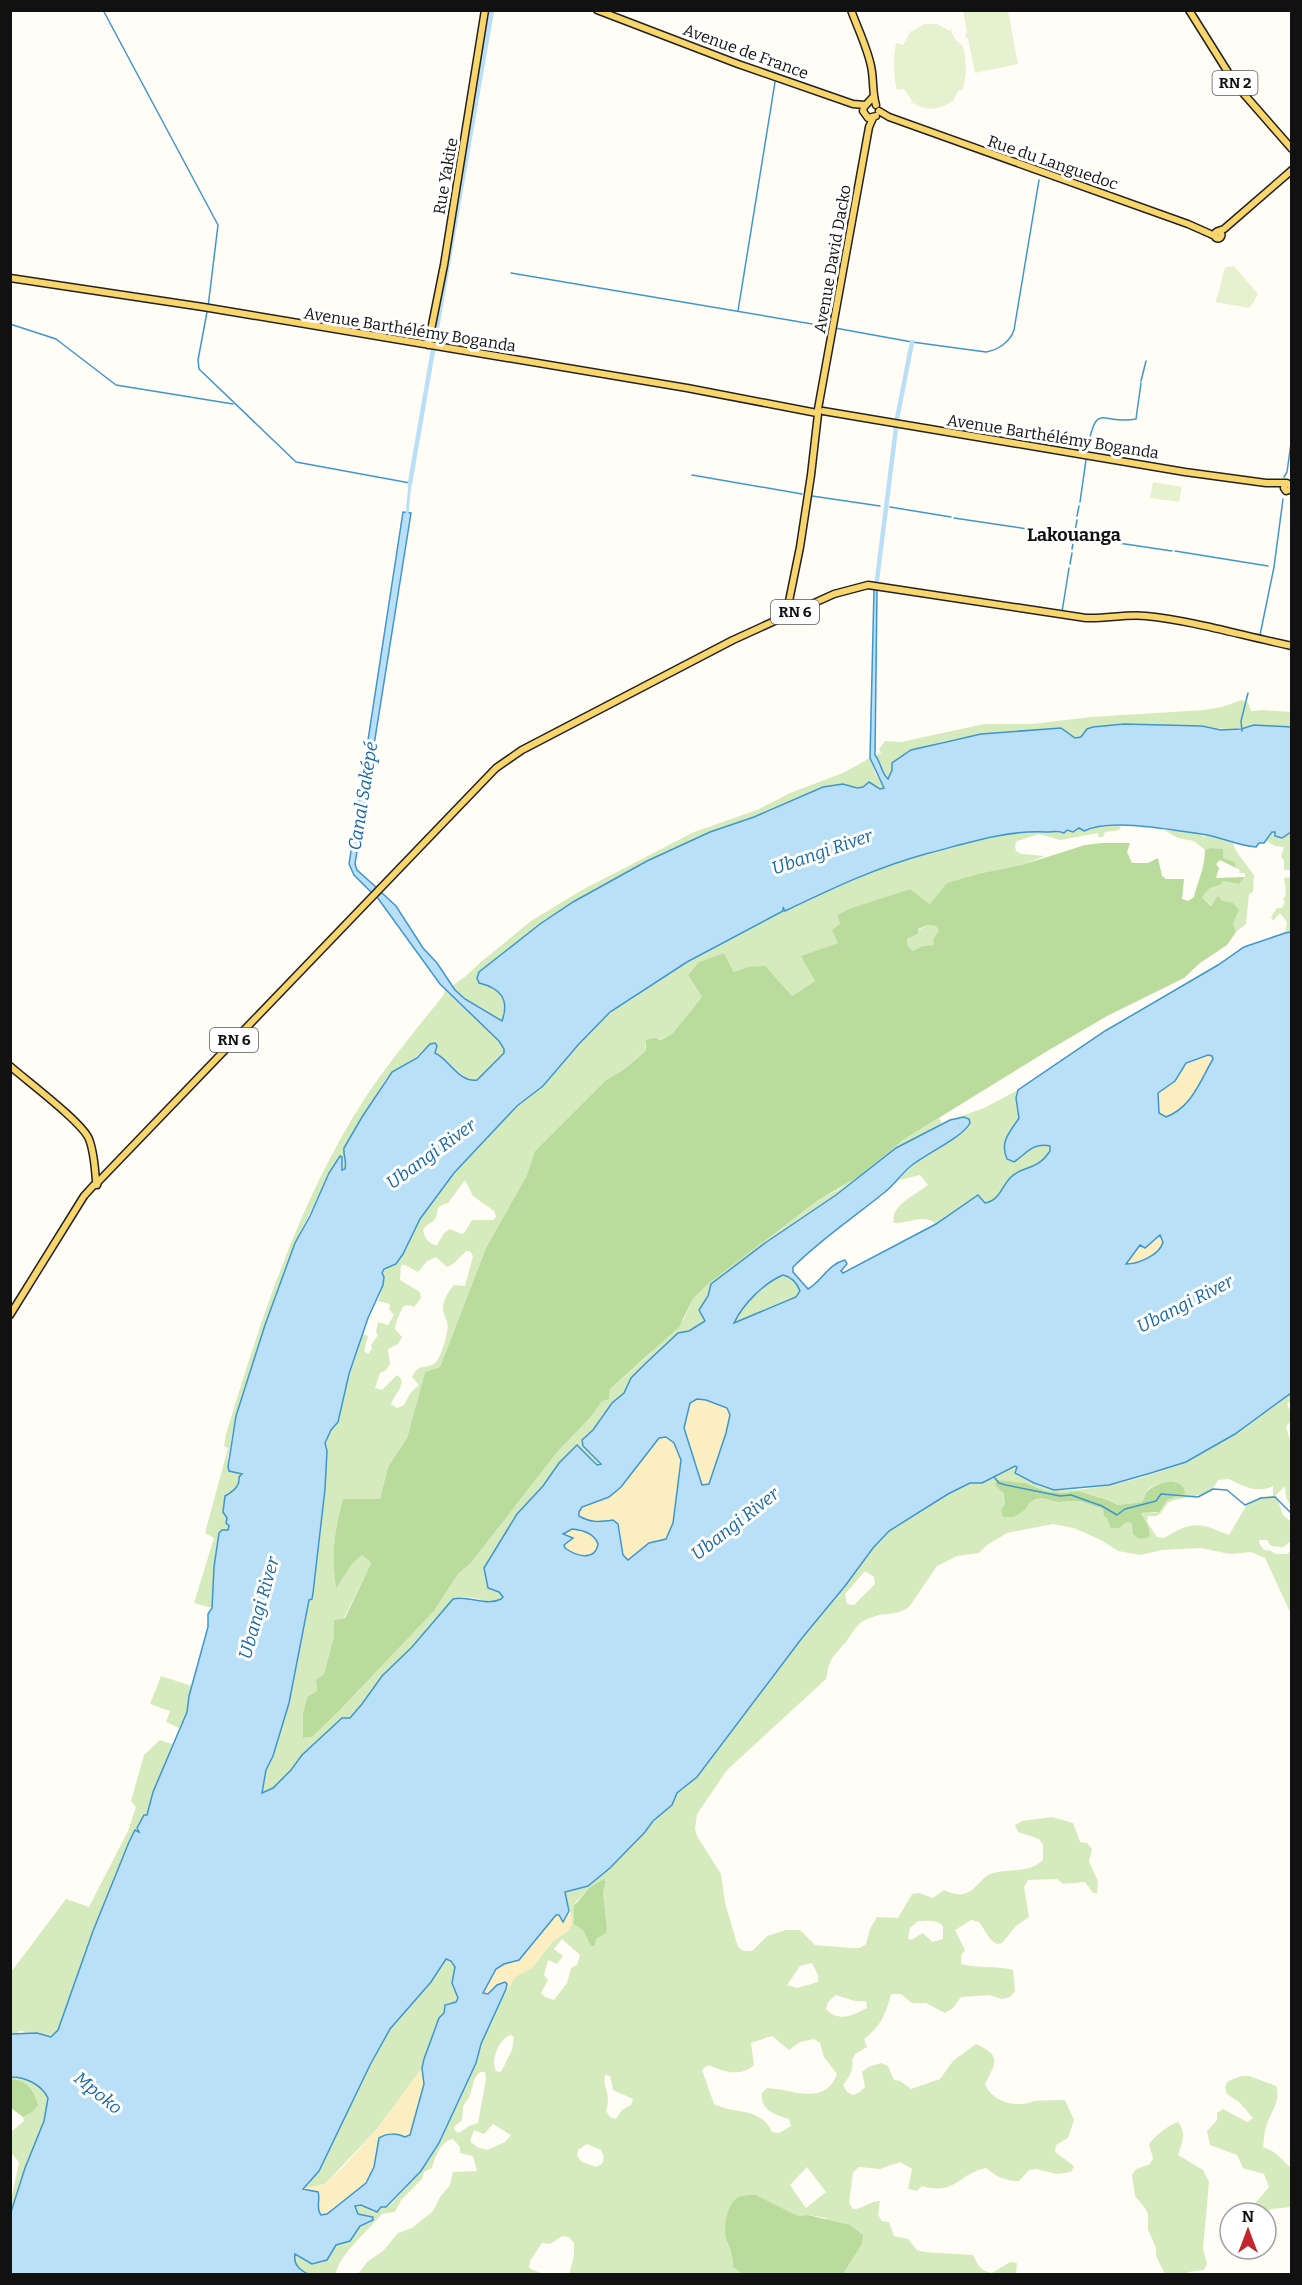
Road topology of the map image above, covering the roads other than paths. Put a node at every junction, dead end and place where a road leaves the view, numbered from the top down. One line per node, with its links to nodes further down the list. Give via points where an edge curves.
1 (485, 10): 9 (main road, Rue Yakite)
2 (597, 10): 5 (main road, Avenue de France)
3 (851, 10): 5 (main road, Avenue David Dacko, via 870,61)
4 (1189, 10): 6 (main road, RN 2, via 1236,85)
5 (871, 111): 7 (main road, Rue du Languedoc, via 1208,232 1219,232); 10 (main road, Avenue David Dacko)
6 (1292, 149)
7 (1292, 170)
8 (10, 278): 9 (main road, Avenue Barthélémy Boganda)
9 (431, 346): 10 (main road, Avenue Barthélémy Boganda)
10 (820, 412): 11 (main road, Avenue Barthélémy Boganda); 12 (main road, Avenue David Dacko)
11 (1290, 487)
12 (790, 599): 13 (main road, via 793,606); 14 (main road, Avenue David Dacko)
13 (801, 609): 14 (main road, RN 6); 15 (main road, RN 6, via 868,585 1086,618 1163,618)
14 (786, 616): 17 (main road, RN 6, via 733,640 504,762)
15 (1292, 646)
16 (10, 1066): 17 (main road, via 87,1135)
17 (96, 1182): 18 (main road, RN 6)
18 (10, 1316)

